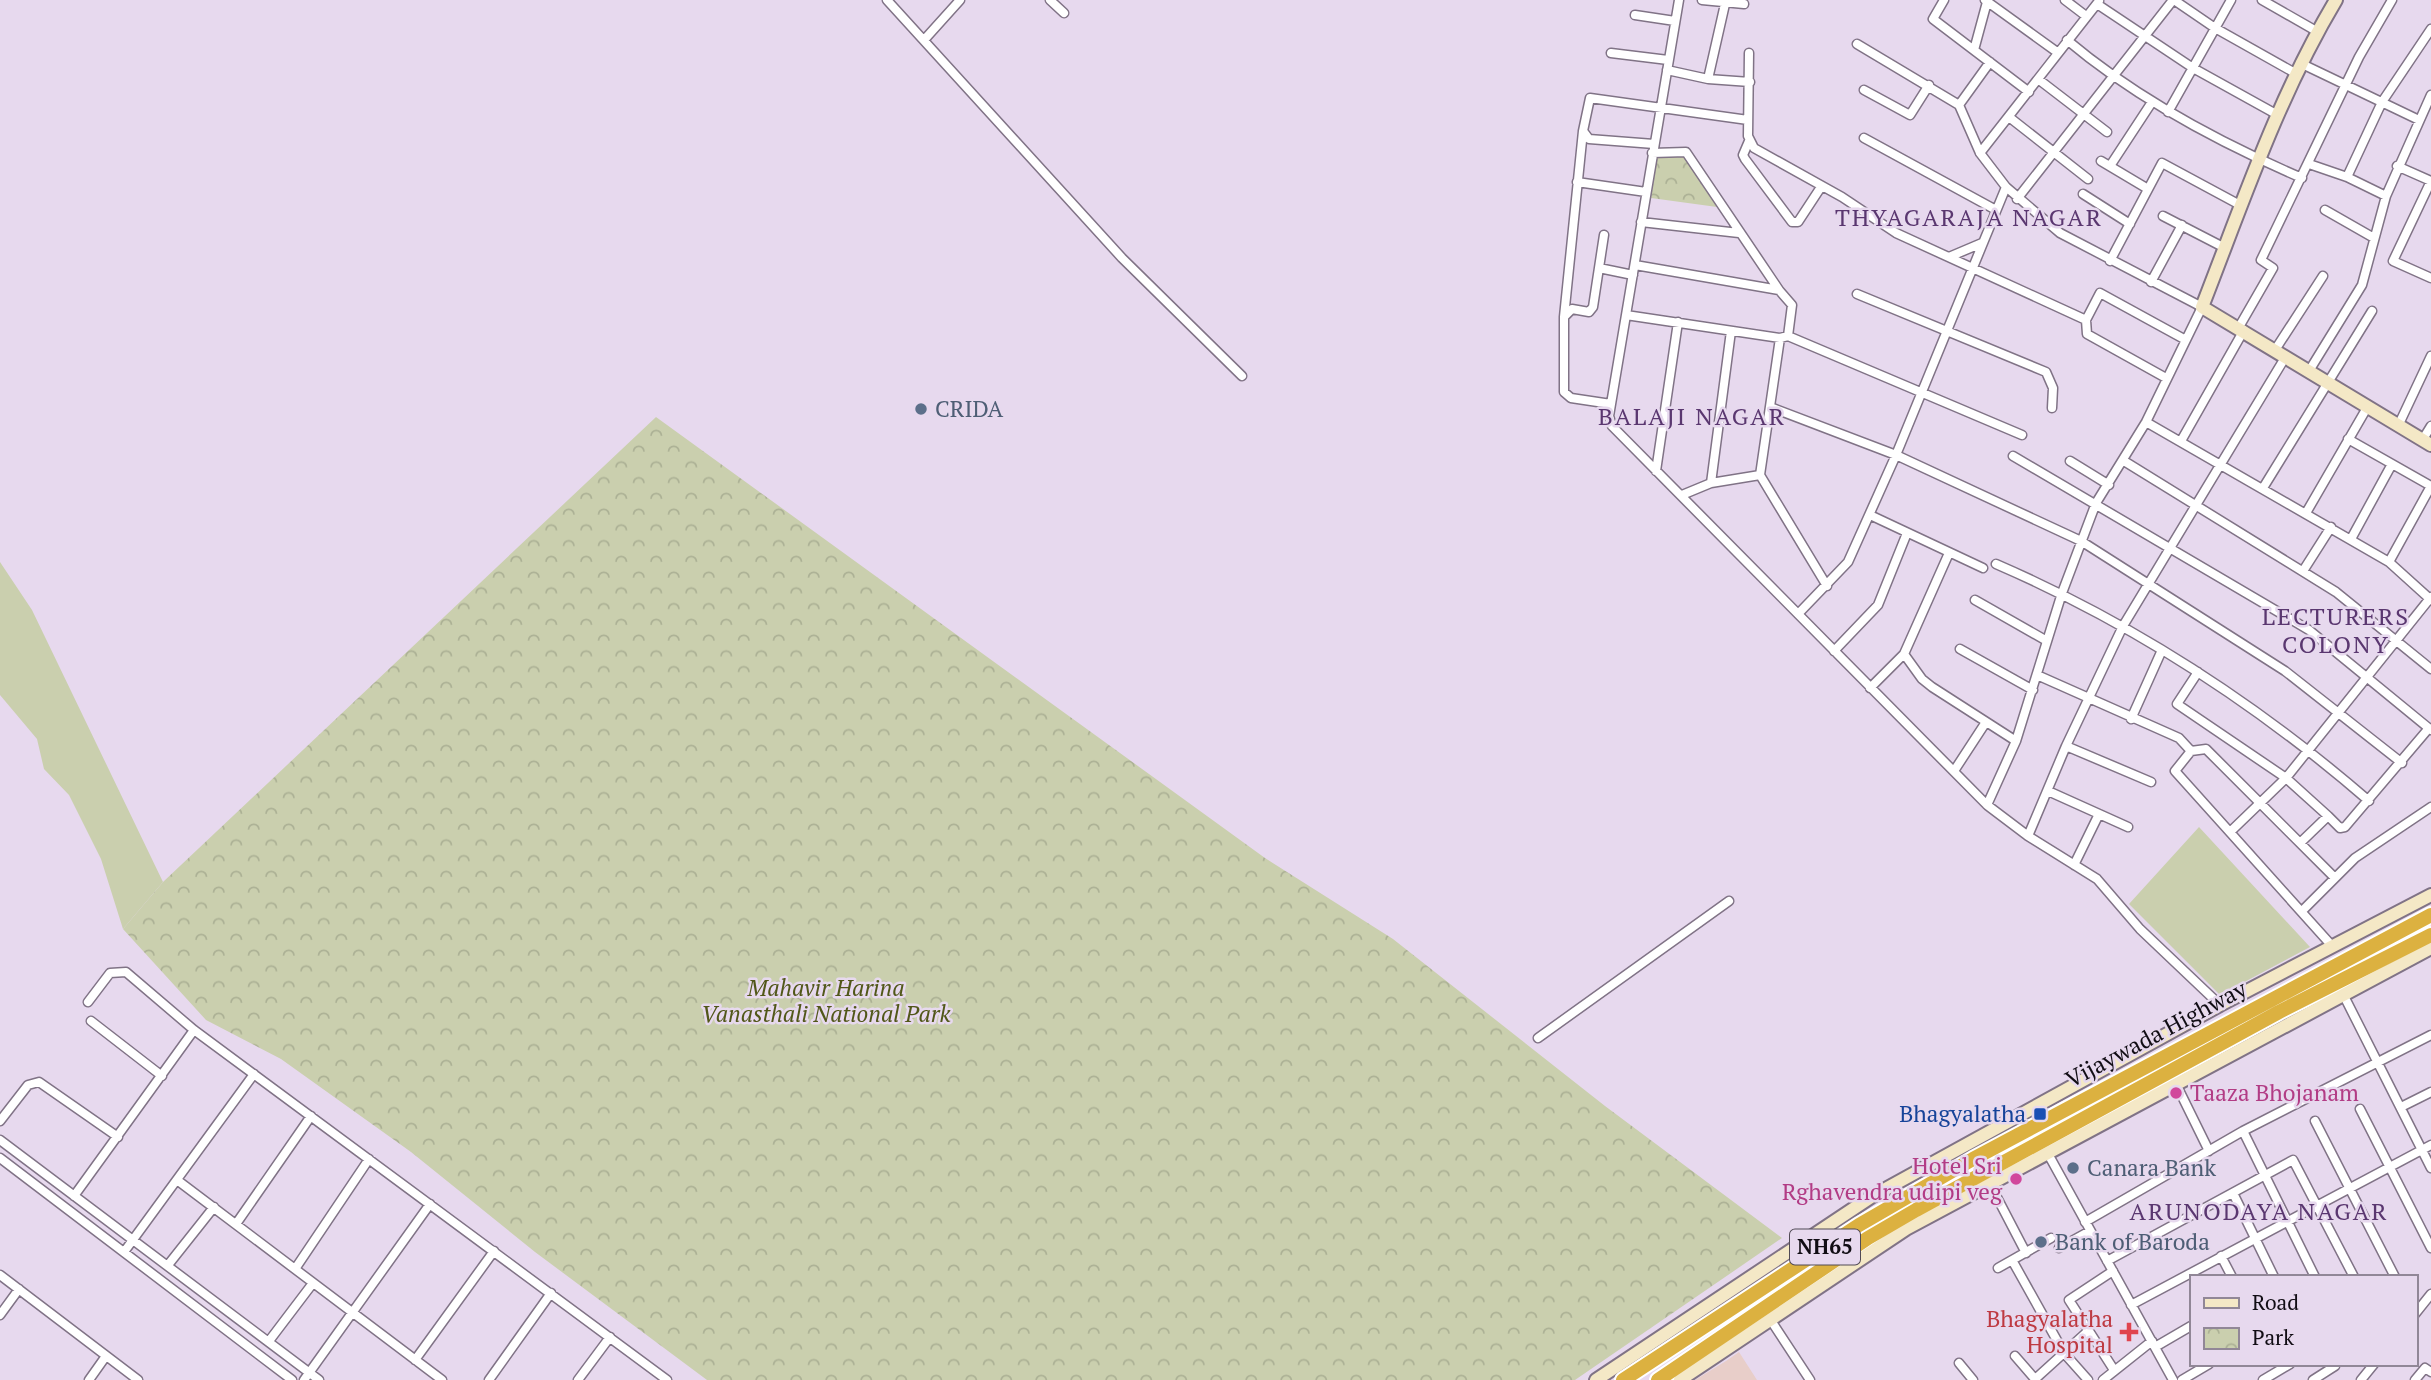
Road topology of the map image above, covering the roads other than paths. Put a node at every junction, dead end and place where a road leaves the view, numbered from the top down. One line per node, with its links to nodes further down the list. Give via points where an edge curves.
1 (887, 0): 25 (street)
2 (960, 0): 25 (street)
3 (1050, 0): 17 (street)
4 (1679, 0): 20 (street)
5 (1702, 0): 16 (street)
6 (1944, 0): 28 (street, via 1933,19)
7 (2065, 0): 19 (street)
8 (2173, 0): 21 (street); 24 (street)
9 (2231, 0): 21 (street)
10 (2262, 0): 23 (street)
11 (2336, 0): 23 (street)
12 (2392, 0): 42 (street)
13 (1745, 1): 16 (street)
14 (1986, 1): 28 (street); 29 (street)
15 (2098, 2): 19 (street); 24 (street)
16 (1725, 4): 38 (street)
17 (1064, 13)
18 (1634, 15): 20 (street)
19 (2086, 16): 26 (street)
20 (1675, 21): 32 (street)
21 (2216, 29): 34 (street); 35 (street)
22 (2431, 29): 47 (street)
23 (2318, 32): 35 (street)
24 (2143, 37): 34 (street); 37 (street)
25 (924, 40): 118 (street, via 1122,258)
26 (2067, 40): 29 (street); 37 (street)
27 (1857, 44): 41 (street)
28 (1974, 50): 33 (street)
29 (2057, 52): 39 (street)
30 (1611, 53): 32 (street)
31 (1749, 53): 40 (street)
32 (1668, 60): 36 (street)
33 (1990, 62): 44 (street); 48 (street)
34 (2193, 68): 50 (street); 52 (street)
35 (2297, 68): 42 (street); 52 (street)
36 (1667, 70): 38 (street); 49 (street)
37 (2111, 77): 46 (street); 51 (street)
38 (1708, 79): 40 (street)
39 (2038, 79): 44 (street); 51 (street)
40 (1750, 82): 54 (street)
41 (1929, 85): 43 (street, via 1910,115); 48 (street)
42 (2347, 85): 47 (street); 66 (street)
43 (1864, 90)
44 (2029, 92): 53 (street)
45 (2430, 101): 55 (street)
46 (2152, 102): 50 (street); 67 (street)
47 (2382, 102): 55 (street); 69 (street)
48 (1959, 105): 63 (street)
49 (1660, 107): 54 (street); 56 (street, via 1590,98); 60 (street)
50 (2168, 112): 64 (street)
51 (2084, 114): 57 (street); 61 (street)
52 (2276, 114): 64 (street)
53 (2009, 117): 61 (street); 63 (street)
54 (1748, 120): 59 (street)
55 (2419, 120): 68 (street)
56 (1583, 131): 60 (street, via 1589,139); 73 (street)
57 (2107, 132)
58 (1864, 138): 82 (street)
59 (1749, 141): 74 (street); 74 (street, via 1745,159 1792,222 1798,222)
60 (1654, 144): 62 (street)
61 (2056, 152): 71 (street); 80 (street)
62 (1652, 153): 77 (street); 88 (street, via 1686,152)
63 (1980, 153): 75 (street)
64 (2258, 159): 70 (street); 81 (street)
65 (2101, 160): 67 (street)
66 (2309, 164): 69 (street); 70 (street)
67 (2110, 166): 76 (street)
68 (2397, 166): 72 (street); 79 (street)
69 (2347, 177): 79 (street)
70 (2301, 178): 110 (street, via 2262,260 2273,268)
71 (2088, 179)
72 (2431, 181): 100 (street, via 2393,261)
73 (1577, 182): 77 (street); 107 (street)
74 (1821, 187): 93 (street, via 1896,233)
75 (2006, 187): 80 (street); 82 (street)
76 (2148, 189): 81 (street, via 2161,163); 86 (street)
77 (1646, 192): 85 (street)
78 (2083, 194): 86 (street)
79 (2386, 196): 90 (street)
80 (2017, 199): 94 (street, via 2060,233)
81 (2240, 205): 92 (street)
82 (1996, 210): 91 (street)
83 (2325, 210): 90 (street)
84 (2163, 216): 87 (street)
85 (1642, 222): 88 (street); 95 (street)
86 (2130, 224): 94 (street)
87 (2182, 225): 92 (street); 101 (street)
88 (1739, 233): 102 (street)
89 (1604, 235): 96 (street)
90 (2374, 238): 117 (street, via 2362,285)
91 (1982, 243): 93 (street); 97 (street)
92 (2225, 248): 104 (street)
93 (1949, 257): 97 (street)
94 (2110, 261): 101 (street)
95 (1635, 265): 98 (street); 102 (street)
96 (1599, 268): 98 (street); 107 (street, via 1593,307 1589,312 1572,309)
97 (1971, 268): 108 (street); 112 (street)
98 (1633, 275): 106 (street)
99 (2323, 276): 115 (street)
100 (2431, 278)
101 (2151, 282): 104 (street)
102 (1779, 290): 113 (street, via 1792,305)
103 (1857, 293): 112 (street)
104 (2202, 307): 110 (street); 114 (street)
105 (2372, 312): 120 (street)
106 (1626, 315): 109 (street); 122 (street)
107 (1564, 317): 122 (street, via 1564,392 1572,398)
108 (2086, 320): 114 (street, via 2100,293); 119 (street, via 2087,334)
109 (1678, 322): 111 (street); 139 (street)
110 (2241, 328): 115 (street); 131 (street)
111 (1731, 331): 113 (street); 141 (street)
112 (1945, 331): 121 (street); 125 (street, via 2046,372 2053,388)
113 (1784, 337): 121 (street); 124 (street)
114 (2184, 339): 119 (street)
115 (2281, 353): 117 (street); 137 (street)
116 (2431, 356): 127 (street)
117 (2309, 371): 120 (street)
118 (1242, 376)
119 (2166, 378): 126 (street)
120 (2328, 382): 123 (street); 143 (street)
121 (1920, 393): 129 (street); 133 (street)
122 (1611, 404): 139 (street, via 1612,426)
123 (2368, 406): 127 (street); 130 (street)
124 (1770, 407): 133 (street); 140 (street)
125 (2052, 408)
126 (2146, 422): 131 (street); 136 (street)
127 (2399, 424): 132 (street)
128 (2431, 426): 132 (street)
129 (2022, 435)
130 (2348, 439): 138 (street); 147 (street)
131 (2181, 441): 137 (street)
132 (2427, 442)
133 (1896, 455): 148 (street); 152 (street)
134 (2013, 456): 145 (street)
135 (2070, 461): 142 (street)
136 (2124, 461): 142 (street); 146 (street)
137 (2222, 464): 143 (street); 146 (street)
138 (2392, 464): 151 (street); 155 (street, via 2431,486)
139 (1656, 471): 144 (street)
140 (1760, 475): 141 (street); 159 (street)
141 (1711, 483): 144 (street)
142 (2109, 485): 145 (street)
143 (2263, 488): 147 (street)
144 (1682, 495): 164 (street)
145 (2096, 503): 152 (street); 153 (street)
146 (2197, 506): 153 (street); 158 (street)
147 (2306, 513): 149 (street)
148 (1870, 515): 150 (street); 159 (street, via 1848,562)
149 (2331, 527): 151 (street); 158 (street)
150 (1907, 533): 154 (street); 170 (street, via 1878,605)
151 (2351, 539): 155 (street)
152 (2081, 541): 160 (street); 161 (street)
153 (2171, 548): 160 (street); 175 (street, via 2309,631)
154 (1948, 553): 157 (street); 171 (street)
155 (2389, 562): 162 (street)
156 (1996, 564): 161 (street)
157 (1983, 568)
158 (2303, 571): 167 (street)
159 (1827, 586): 164 (street)
160 (2148, 586): 165 (street); 179 (street, via 2285,671)
161 (2062, 593): 165 (street); 166 (street)
162 (2431, 599): 167 (street)
163 (1975, 600): 166 (street)
164 (1798, 614): 170 (street)
165 (2123, 626): 169 (street); 178 (street)
166 (2047, 641): 174 (street)
167 (2395, 641): 172 (street); 175 (street)
168 (1960, 649): 177 (street)
169 (2162, 650): 173 (street); 180 (street)
170 (1834, 651): 176 (street)
171 (1904, 654): 176 (street); 181 (street, via 1922,679)
172 (2431, 669)
173 (2198, 672): 185 (street); 189 (street, via 2177,704)
174 (2037, 675): 177 (street); 178 (street)
175 (2365, 678): 179 (street); 182 (street)
176 (1870, 688): 188 (street)
177 (2033, 690): 183 (street)
178 (2088, 700): 180 (street); 184 (street)
179 (2336, 714): 185 (street); 187 (street)
180 (2131, 719): 186 (street, via 2179,738)
181 (1986, 722): 183 (street); 188 (street)
182 (2430, 729): 187 (street)
183 (2016, 741): 194 (street)
184 (2066, 746): 190 (street); 191 (street)
185 (2309, 749): 189 (street); 192 (street)
186 (2191, 751): 193 (street, via 2206,749); 199 (street, via 2175,771)
187 (2402, 763): 192 (street)
188 (1954, 771): 194 (street)
189 (2286, 778): 193 (street); 197 (street)
190 (2151, 782)
191 (2048, 791): 196 (street); 200 (street)
192 (2369, 801): 197 (street, via 2343,828)
193 (2259, 803): 199 (street); 201 (street)
194 (1987, 805): 200 (street)
195 (2431, 807): 203 (street, via 2354,858)
196 (2099, 814): 198 (street); 202 (street)
197 (2328, 816): 201 (street)
198 (2128, 827)
199 (2230, 832): 206 (street)
200 (2028, 836): 202 (street)
201 (2300, 843): 203 (street)
202 (2074, 865): 215 (street, via 2097,879 2140,929)
203 (2334, 878): 206 (street)
204 (2431, 894): 210 (street)
205 (1729, 901): 219 (street)
206 (2302, 911): 210 (street)
207 (2431, 915): 208 (highway, Vijaywada Highway / NH65)
208 (2395, 934): 212 (highway); 311 (highway, Vijaywada Highway / NH65, via 1951,1171 1859,1225)
209 (2431, 935): 212 (highway, Vijaywada Highway / NH65)
210 (2333, 947): 215 (street)
211 (2431, 948): 213 (street)
212 (2403, 949): 312 (highway, Vijaywada Highway / NH65, via 1892,1224)
213 (2343, 994): 220 (street); 223 (street)
214 (88, 1002): 217 (street, via 110,974 126,972)
215 (2220, 1005): 310 (street, via 1871,1197)
216 (91, 1021): 222 (street)
217 (194, 1030): 221 (street); 222 (street)
218 (2431, 1035): 220 (street)
219 (1538, 1038)
220 (2378, 1063): 225 (street); 230 (street)
221 (254, 1074): 227 (street); 242 (street)
222 (162, 1076): 231 (street)
223 (2176, 1084): 235 (street); 236 (street)
224 (2431, 1092): 225 (street)
225 (2401, 1107): 234 (street)
226 (2360, 1109): 239 (street)
227 (311, 1116): 238 (street); 252 (street)
228 (0, 1121): 231 (street, via 28,1084 40,1082)
229 (2315, 1121): 244 (street)
230 (2243, 1131): 235 (street); 241 (street)
231 (118, 1137): 246 (street)
232 (0, 1140): 246 (street)
233 (2431, 1145): 234 (street)
234 (2421, 1150): 239 (street); 240 (street)
235 (2209, 1151): 251 (street)
236 (2047, 1152): 243 (street); 251 (street)
237 (0, 1158): 260 (street)
238 (369, 1159): 247 (street); 267 (street)
239 (2389, 1167): 244 (street); 258 (street)
240 (2431, 1168)
241 (2264, 1176): 245 (street); 248 (street, via 2292,1160); 250 (street)
242 (177, 1180): 249 (street); 256 (street)
243 (1990, 1185): 261 (street); 283 (street, via 1906,1229)
244 (2349, 1187): 248 (street); 274 (street)
245 (2233, 1192): 255 (street); 264 (street)
246 (74, 1196): 256 (street)
247 (430, 1204): 259 (street); 281 (street)
248 (2316, 1204): 250 (street); 273 (street)
249 (214, 1207): 252 (street); 265 (street)
250 (2287, 1220): 255 (street); 272 (street)
251 (2085, 1222): 253 (street)
252 (236, 1224): 267 (street)
253 (2090, 1231): 257 (street); 264 (street)
254 (2051, 1238): 261 (street)
255 (2254, 1238): 262 (street); 271 (street)
256 (133, 1239): 260 (street); 265 (street)
257 (2059, 1248)
258 (2431, 1248)
259 (494, 1251): 277 (street); 292 (street)
260 (124, 1252): 304 (street)
261 (2026, 1253): 263 (street)
262 (2221, 1256): 270 (street); 279 (street)
263 (2012, 1260): 266 (street); 289 (street)
264 (2107, 1261): 268 (street)
265 (168, 1265): 287 (street)
266 (1998, 1268)
267 (295, 1269): 275 (street)
268 (2113, 1271): 279 (street); 285 (street, via 2069,1300)
269 (0, 1275): 276 (street)
270 (2231, 1275)
271 (2273, 1275)
272 (2314, 1275)
273 (2353, 1275)
274 (2394, 1275)
275 (313, 1283): 281 (street); 287 (street)
276 (19, 1289): 282 (street); 290 (street)
277 (551, 1293): 286 (street); 307 (street)
278 (2431, 1294): 280 (street)
279 (2131, 1304): 288 (street)
280 (2417, 1312)
281 (353, 1313): 292 (street); 300 (street)
282 (0, 1315)
283 (1770, 1319): 313 (street); 314 (street)
284 (2190, 1326): 288 (street)
285 (2087, 1332): 289 (street); 298 (street)
286 (610, 1337): 308 (street); 309 (street)
287 (269, 1341): 300 (street)
288 (2153, 1344): 298 (street); 318 (street)
289 (2064, 1353): 301 (street); 316 (street)
290 (106, 1356): 302 (street); 303 (street)
291 (2015, 1356): 301 (street)
292 (415, 1360): 306 (street)
293 (1959, 1363): 315 (street)
294 (2205, 1366): 318 (street)
295 (2287, 1366): 319 (street)
296 (2335, 1366): 320 (street)
297 (2372, 1366): 321 (street)
298 (2114, 1370): 317 (street)
299 (2431, 1372): 322 (street, via 2425,1368)
300 (307, 1376): 305 (street)
301 (2035, 1379)
302 (89, 1380)
303 (138, 1380)
304 (292, 1380)
305 (319, 1380)
306 (442, 1380)
307 (489, 1380)
308 (578, 1380)
309 (667, 1380)
310 (1596, 1380)
311 (1623, 1380)
312 (1658, 1380)
313 (1680, 1380)
314 (1810, 1380)
315 (1973, 1380)
316 (2088, 1380)
317 (2103, 1380)
318 (2175, 1380)
319 (2263, 1380)
320 (2313, 1380)
321 (2361, 1380)
322 (2415, 1380)

